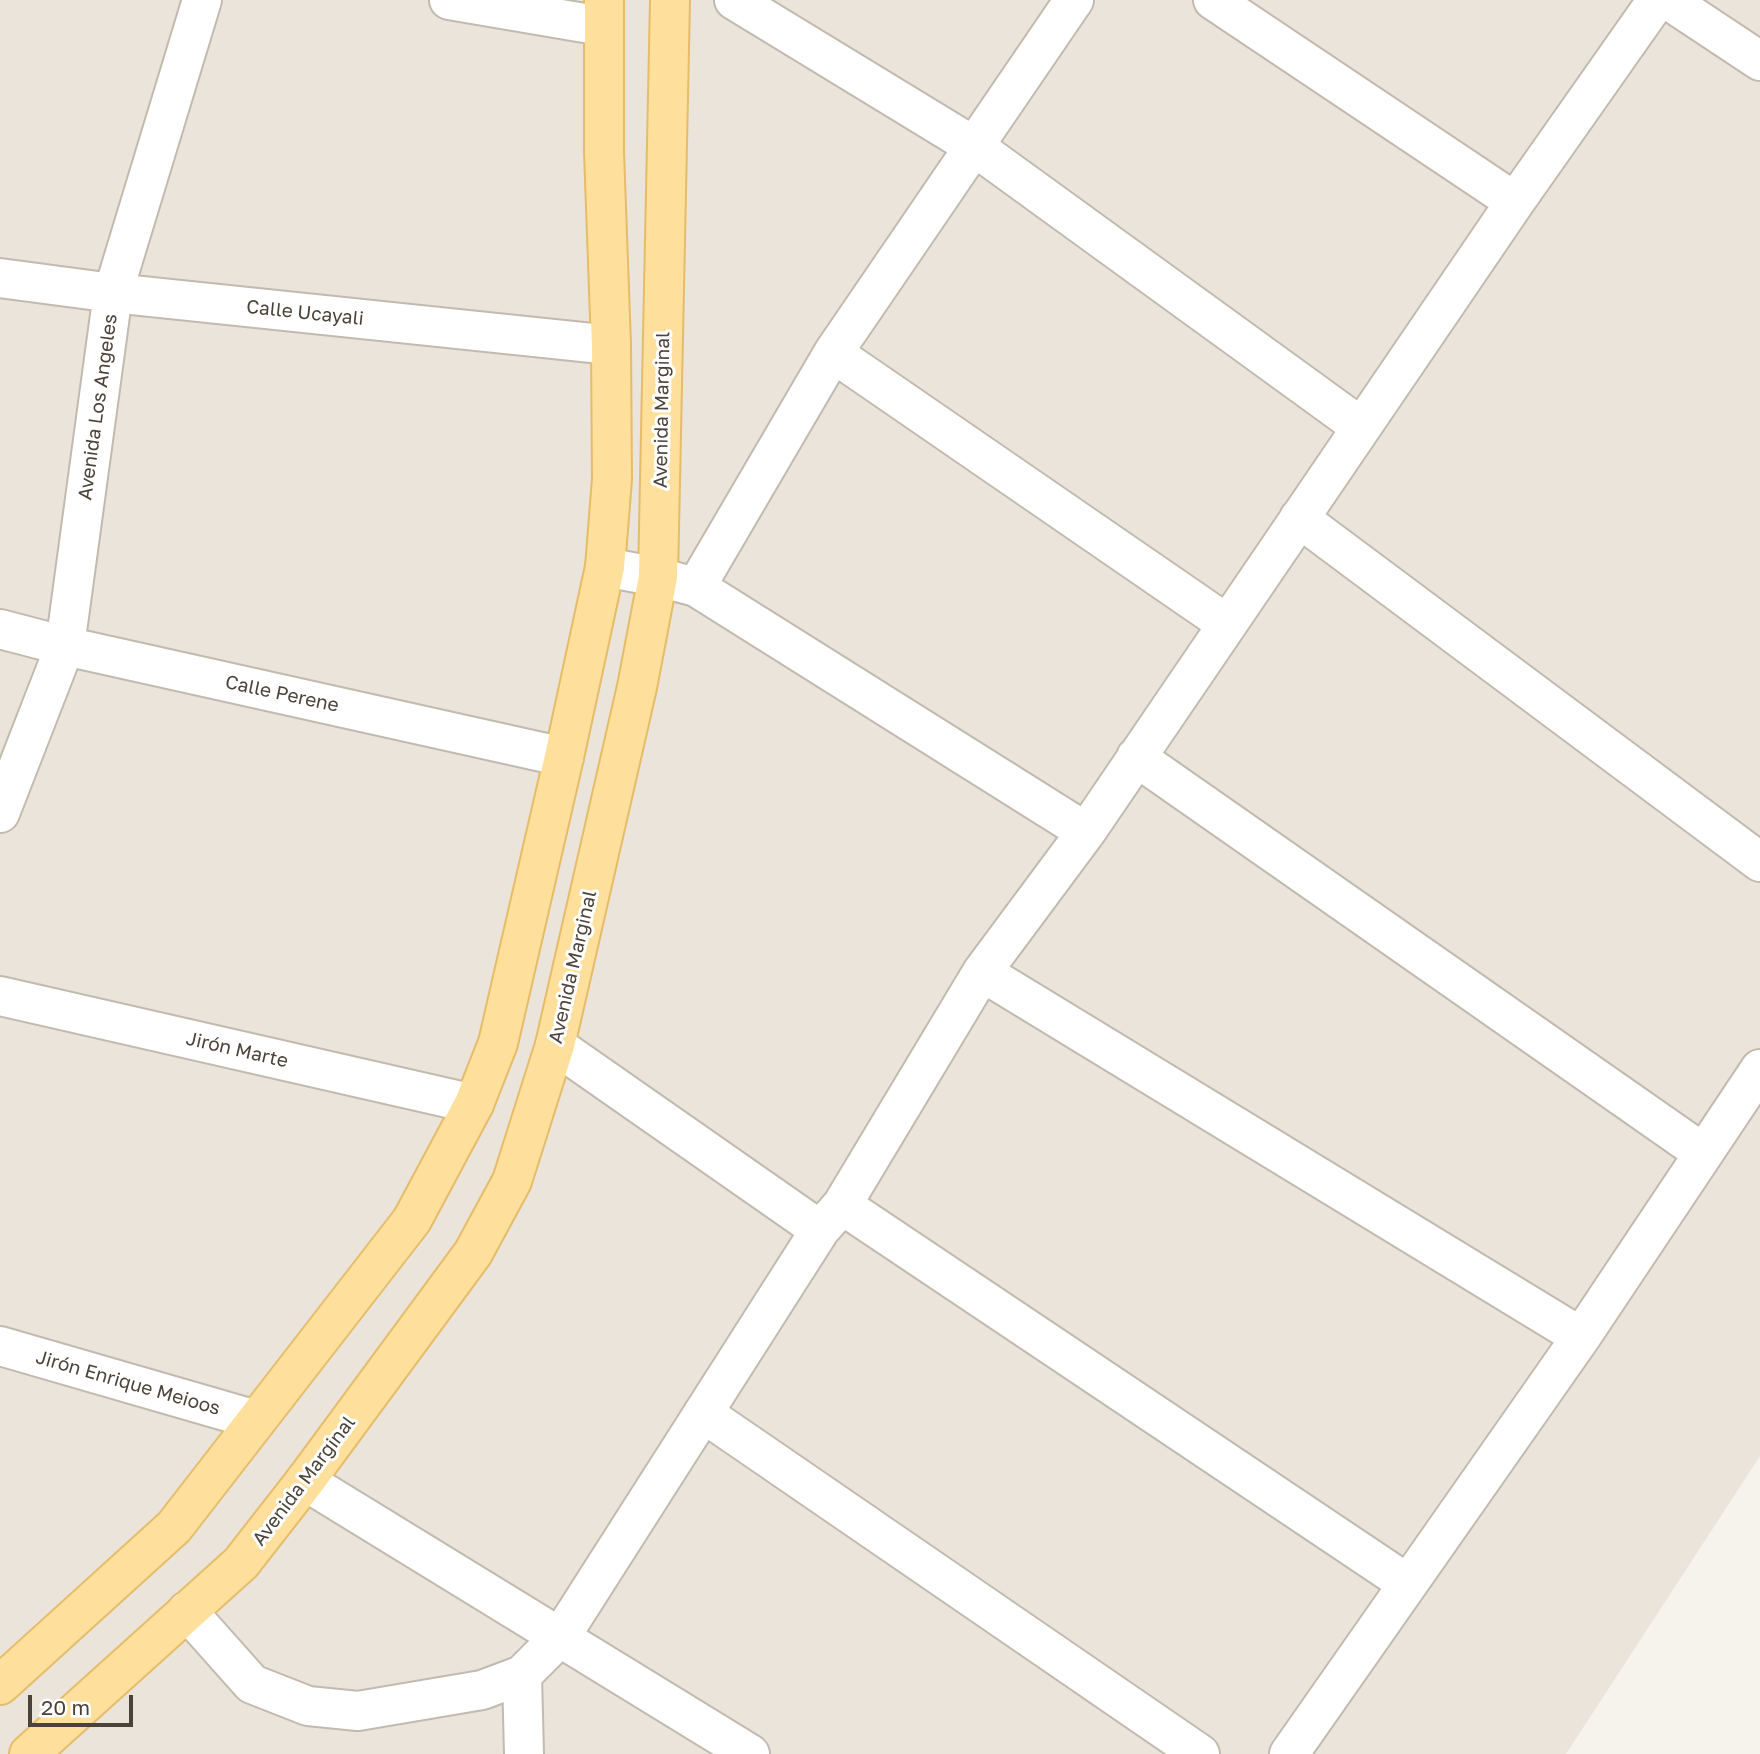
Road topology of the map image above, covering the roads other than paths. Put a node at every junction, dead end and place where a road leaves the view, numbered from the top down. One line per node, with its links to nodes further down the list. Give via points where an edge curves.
1 (202, 0): 14 (street, Avenida Los Angeles)
2 (449, 0): 9 (street)
3 (670, 0): 20 (main road, Avenida Marginal)
4 (734, 0): 11 (street)
5 (1074, 0): 11 (street)
6 (1213, 0): 12 (street)
7 (1657, 0): 12 (street)
8 (1668, 0): 10 (street)
9 (603, 13): 15 (main road)
10 (1760, 61)
11 (975, 147): 16 (street); 17 (street)
12 (1515, 202): 17 (street)
13 (0, 278): 14 (street, Calle Ucayali)
14 (113, 293): 15 (street, Calle Ucayali); 24 (street, Avenida Los Angeles)
15 (611, 345): 19 (main road, via 612,479)
16 (833, 353): 21 (street); 22 (street)
17 (1361, 427): 18 (street)
18 (1299, 518): 22 (street); 29 (street)
19 (605, 567): 20 (street); 25 (main road)
20 (658, 576): 21 (street); 32 (main road, Avenida Marginal)
21 (695, 587): 28 (street)
22 (1227, 624): 26 (street)
23 (0, 629): 24 (street, Calle Perene)
24 (65, 646): 25 (street, Calle Perene); 27 (street, Avenida Los Angeles)
25 (564, 757): 34 (main road, via 498,1043)
26 (1136, 757): 28 (street); 35 (street)
27 (0, 813)
28 (1086, 832): 30 (street)
29 (1760, 862)
30 (982, 972): 36 (street); 37 (street)
31 (0, 996): 34 (street, Jirón Marte)
32 (555, 1045): 36 (street); 41 (main road, Avenida Marginal, via 512,1181 473,1253)
33 (1760, 1069): 35 (street)
34 (474, 1104): 40 (main road, via 412,1220)
35 (1703, 1153): 37 (street)
36 (831, 1217): 39 (street); 42 (street)
37 (1581, 1337): 42 (street)
38 (0, 1346): 40 (street, Jirón Enrique Meioos)
39 (703, 1413): 44 (street); 50 (street)
40 (256, 1420): 46 (main road, via 174,1527)
41 (305, 1481): 43 (main road, Avenida Marginal, via 241,1563); 44 (street)
42 (1408, 1584): 51 (street)
43 (187, 1611): 45 (street, via 252,1684 309,1706 358,1711 482,1690); 47 (main road, Avenida Marginal)
44 (561, 1636): 45 (street); 49 (street)
45 (522, 1675): 48 (street)
46 (0, 1685)
47 (29, 1754)
48 (524, 1754)
49 (750, 1754)
50 (1200, 1754)
51 (1289, 1754)

